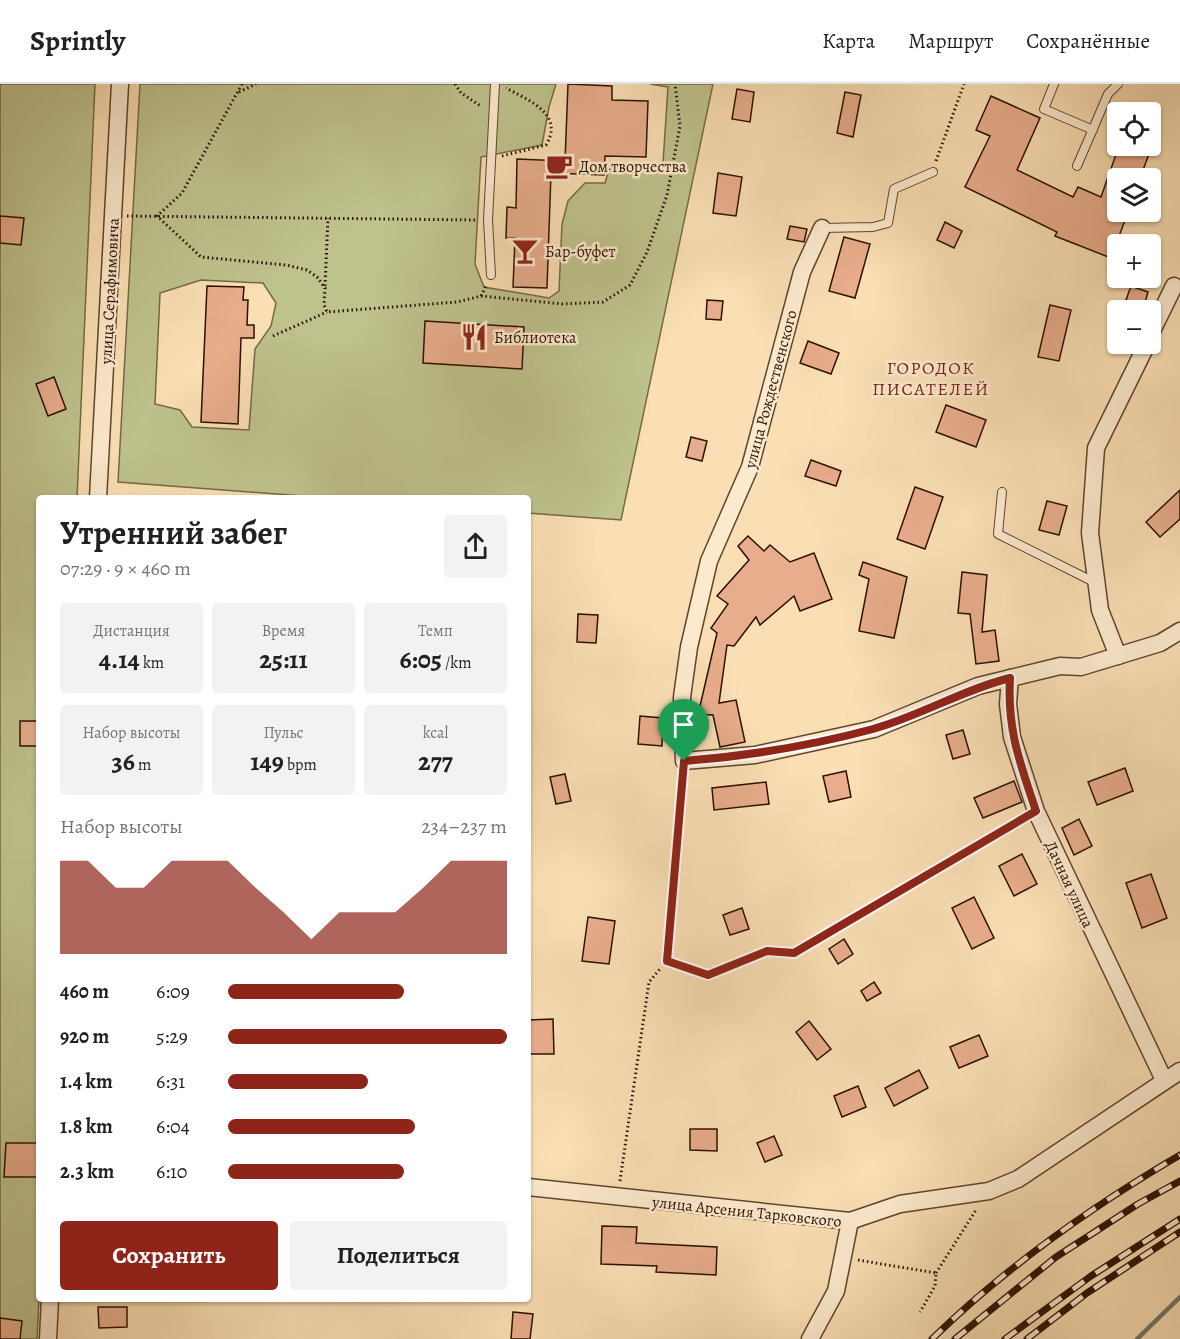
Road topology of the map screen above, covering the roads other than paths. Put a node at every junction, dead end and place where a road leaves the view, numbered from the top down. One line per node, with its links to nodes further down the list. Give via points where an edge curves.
1 (120, 84): 14 (street, улица Серафимовича)
2 (497, 84): 9 (lane, via 488,220)
3 (1054, 84): 5 (lane, via 1044,110)
4 (1118, 84): 5 (lane, via 1108,94)
5 (1093, 130): 6 (lane)
6 (1077, 166)
7 (933, 172): 8 (lane, via 894,189 888,223)
8 (822, 228): 19 (street, улица Рождественского, via 802,272 750,467 709,561 682,697)
9 (491, 275)
10 (1174, 286): 11 (street)
11 (1161, 313)
12 (1141, 354): 15 (street, via 1096,448 1090,533)
13 (1002, 492): 15 (lane, via 998,534)
14 (98, 495)
15 (1097, 584): 17 (street, via 1100,610)
16 (1180, 631): 17 (street, via 1160,643)
17 (1118, 656): 18 (street, via 1081,667 1060,666)
18 (1010, 678): 19 (street, via 978,686 874,729 755,755); 20 (street, Дачная улица, via 1012,737)
19 (684, 761): 21 (lane)
20 (1036, 811): 22 (lane, via 794,953 767,951); 24 (street, Дачная улица)
21 (667, 961)
22 (708, 975)
23 (1180, 1071): 24 (street, улица Арсения Тарковского)
24 (1164, 1080): 26 (street, улица Арсения Тарковского, via 1018,1179 989,1191 900,1204)
25 (531, 1187): 26 (street, улица Арсения Тарковского)
26 (850, 1221): 29 (street, via 836,1291)
27 (50, 1302): 28 (street)
28 (48, 1339)
29 (810, 1339)

